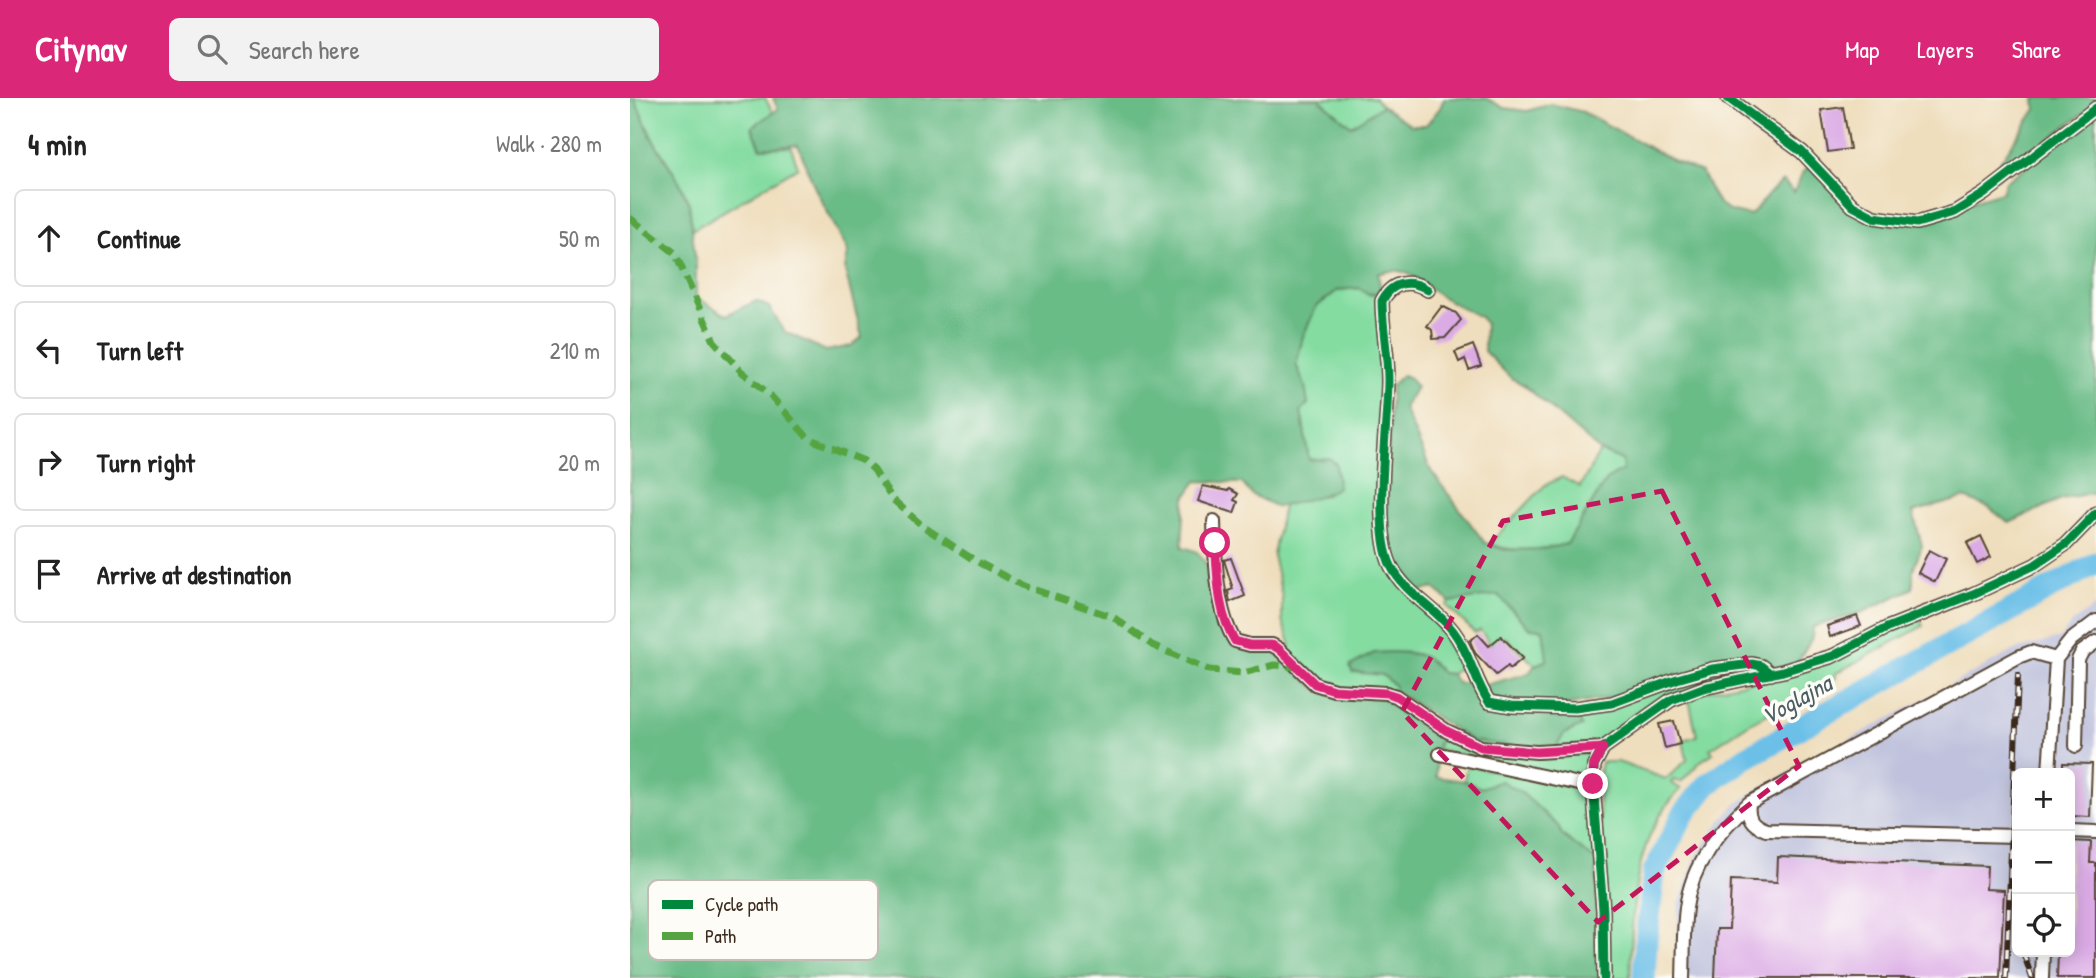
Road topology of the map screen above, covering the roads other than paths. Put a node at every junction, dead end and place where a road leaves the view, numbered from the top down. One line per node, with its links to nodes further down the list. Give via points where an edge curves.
1 (1728, 98): 2 (street, via 1802,152 1853,206 1874,217 1917,222 1955,212 1984,194)
2 (2096, 108)
3 (1428, 290): 10 (street, via 1409,282 1382,301 1388,380 1385,546 1402,581 1453,630 1489,702 1574,708 1612,704 1712,669 1752,664)
4 (2096, 513): 10 (street, via 2066,544 2035,565 1886,628 1833,656)
5 (1214, 521): 12 (street, via 1219,590 1228,631 1235,641 1272,645 1315,684 1396,696 1447,731 1481,747 1536,752)
6 (2096, 621): 7 (street)
7 (2090, 629): 9 (street)
8 (2096, 642): 11 (street, via 2078,660)
9 (2056, 659): 14 (street); 16 (street, via 2031,652 2018,657)
10 (1771, 674): 12 (street, via 1703,688 1671,700)
11 (2076, 746)
12 (1603, 748): 15 (street, via 1594,765)
13 (1440, 754): 15 (street)
14 (2049, 768)
15 (1593, 787): 21 (street)
16 (1749, 803): 19 (street, via 1751,820 1766,830); 22 (street, via 1701,859 1686,905)
17 (2075, 831): 18 (street)
18 (2096, 832)
19 (2012, 836)
20 (2043, 957): 23 (street)
21 (1604, 978)
22 (1683, 978)
23 (2042, 978)

